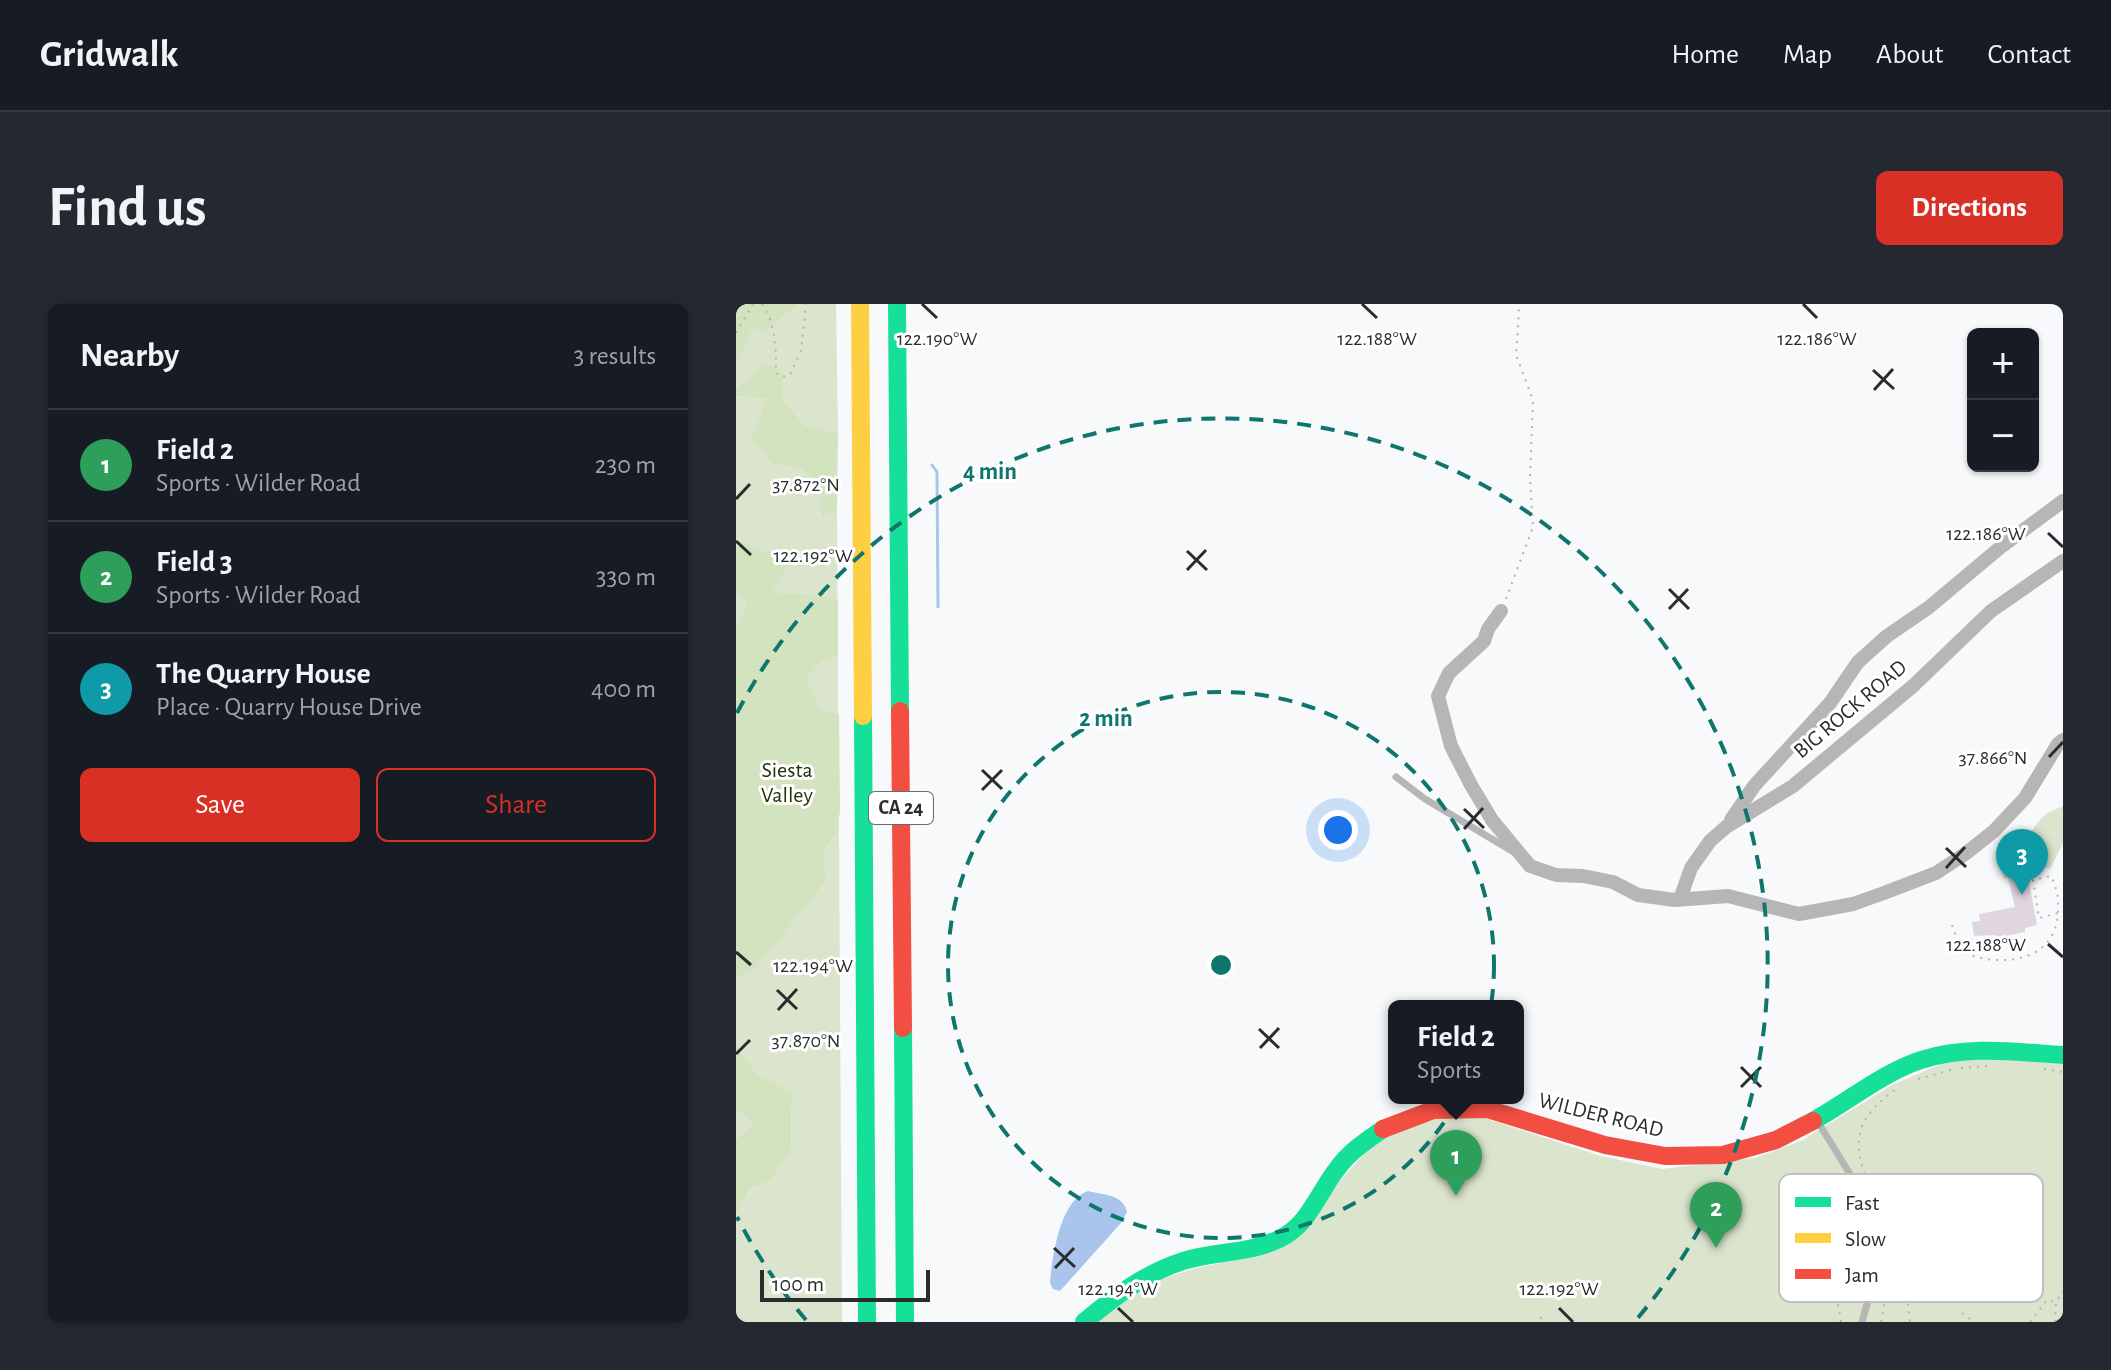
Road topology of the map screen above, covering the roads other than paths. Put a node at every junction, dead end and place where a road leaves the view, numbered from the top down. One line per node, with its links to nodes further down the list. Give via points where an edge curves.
1 (860, 304): 16 (main road, CA 24)
2 (897, 304): 15 (main road, CA 24)
3 (2063, 501): 8 (street, via 1858,662)
4 (2063, 561): 8 (street, BIG ROCK ROAD, via 1991,611 1913,686 1793,786)
5 (1501, 611): 9 (street, via 1484,641 1449,673 1438,696 1451,746 1471,785)
6 (2063, 740): 10 (street, via 2025,798 1997,828 1936,873 1853,904 1799,914 1728,896)
7 (1396, 777): 9 (lane)
8 (1726, 827): 10 (street, BIG ROCK ROAD, via 1691,868)
9 (1524, 859): 10 (street, via 1556,875 1583,876 1613,882 1638,895)
10 (1680, 899)
11 (2063, 1055): 12 (main road, WILDER ROAD, via 1978,1049 1921,1060)
12 (1817, 1119): 13 (lane); 17 (main road, WILDER ROAD, via 1776,1140 1723,1155 1665,1156 1605,1145 1487,1109 1433,1110 1388,1125 1360,1145 1337,1168 1309,1215 1280,1239 1183,1261 1125,1288)
13 (1850, 1174)
14 (1868, 1302): 18 (lane)
15 (907, 1319)
16 (867, 1322)
17 (1084, 1322)
18 (1862, 1322)

